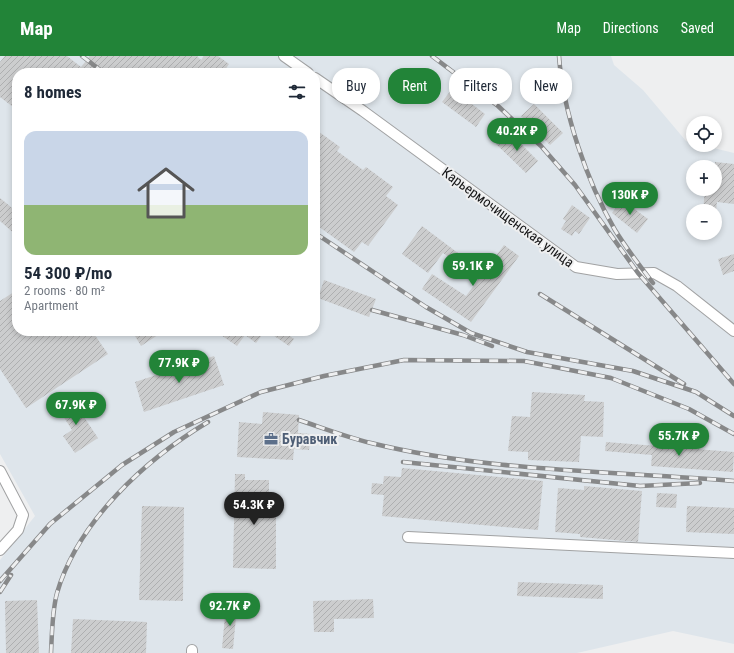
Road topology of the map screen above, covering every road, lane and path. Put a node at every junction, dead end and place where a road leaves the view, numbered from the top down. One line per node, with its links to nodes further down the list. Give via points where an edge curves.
1 (284, 56): 2 (street)
2 (301, 68)
3 (320, 81): 4 (street, Карьермочищенская улица, via 363,110 576,267 617,274 654,273 677,286)
4 (734, 331)
5 (0, 471): 7 (street, via 23,515 18,530)
6 (408, 537): 8 (street)
7 (0, 550)
8 (734, 553)

